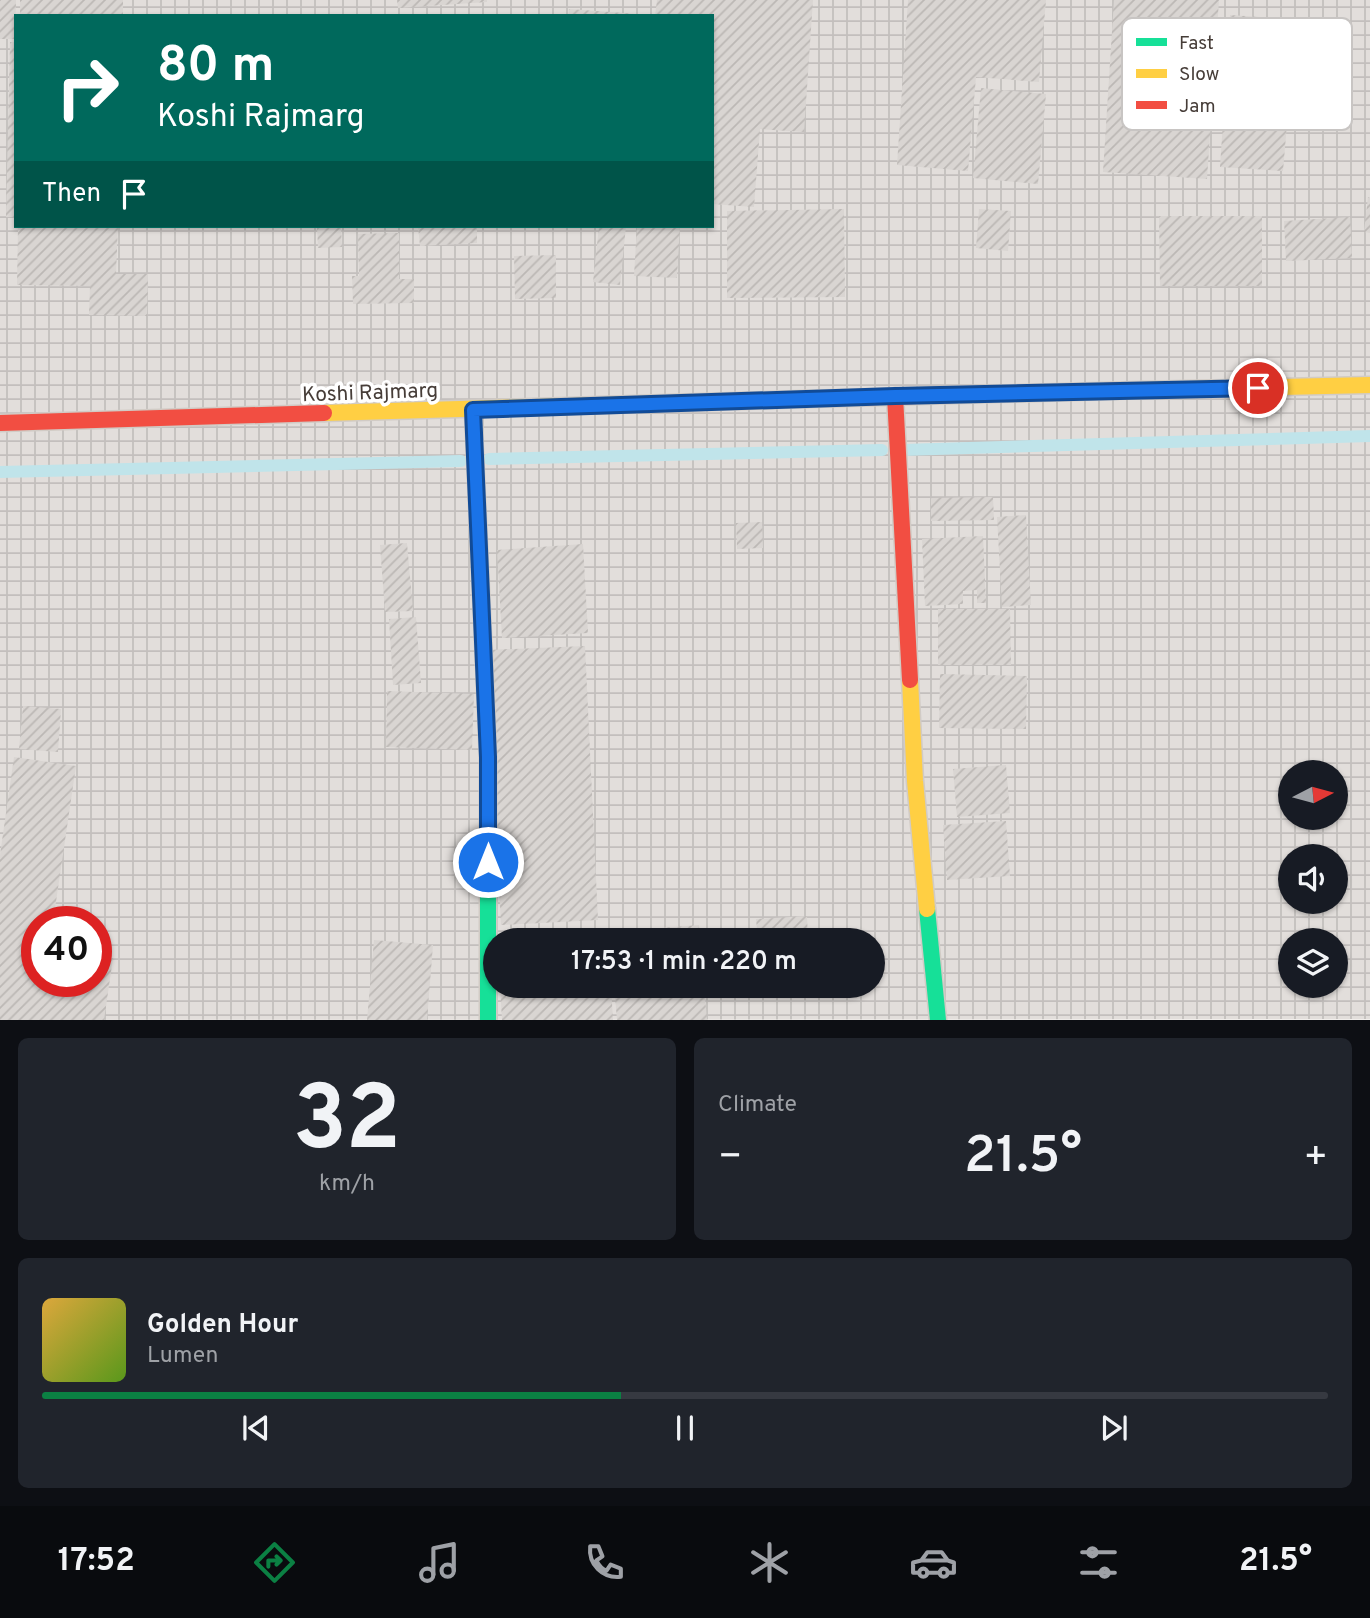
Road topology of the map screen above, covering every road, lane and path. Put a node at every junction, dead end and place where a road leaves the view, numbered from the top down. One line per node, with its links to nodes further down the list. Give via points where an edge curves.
1 (1370, 385): 2 (main road, Koshi Rajmarg)
2 (895, 396): 3 (main road, Koshi Rajmarg); 6 (main road, via 915,781)
3 (473, 410): 4 (main road, Koshi Rajmarg); 5 (main road, via 488,757)
4 (0, 423)
5 (488, 1020)
6 (938, 1020)

